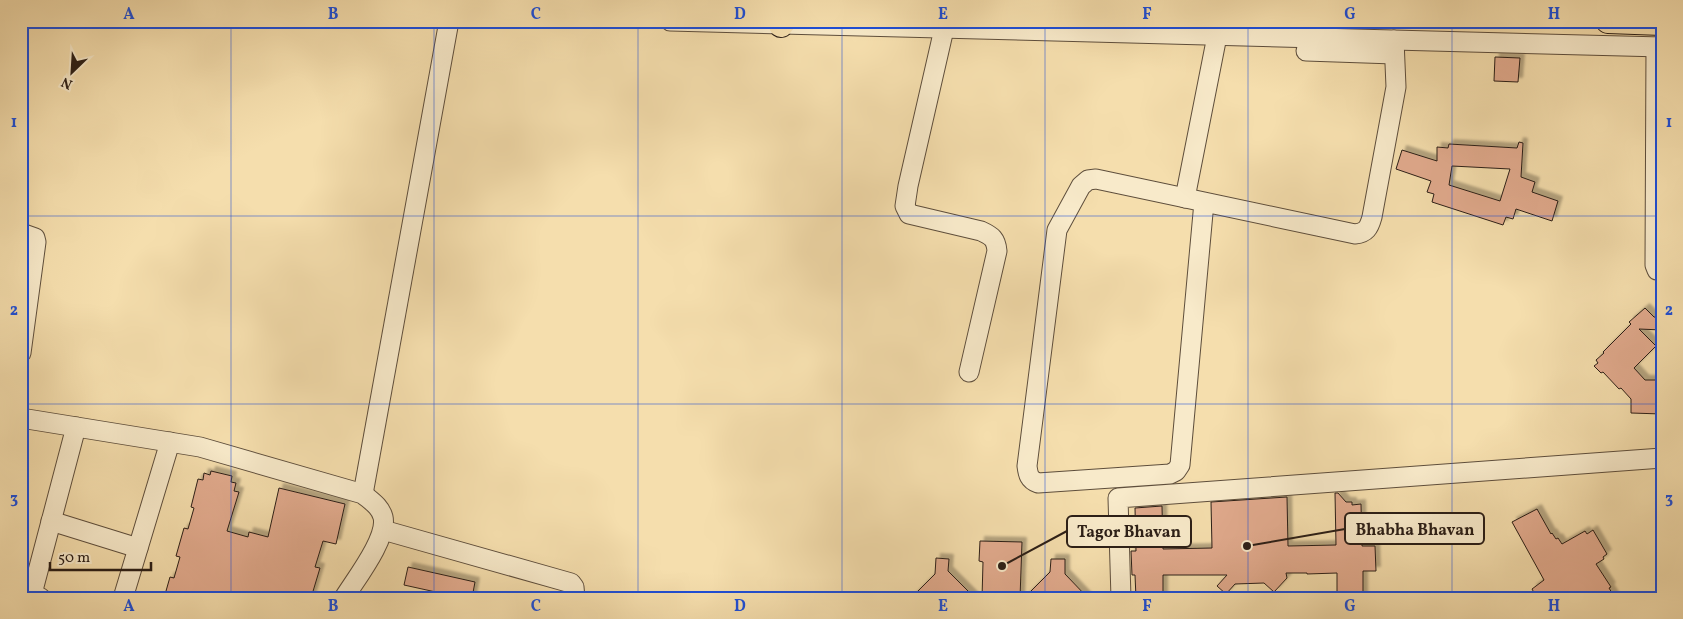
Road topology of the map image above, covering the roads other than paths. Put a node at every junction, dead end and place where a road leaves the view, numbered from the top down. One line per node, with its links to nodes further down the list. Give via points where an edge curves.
1 (449, 21): 22 (street)
2 (670, 21): 4 (street)
3 (1608, 21): 5 (main road)
4 (783, 23): 6 (street)
5 (1662, 23)
6 (944, 29): 7 (street); 17 (street, via 906,206 909,214 981,231 996,241 997,251)
7 (1216, 41): 8 (street); 10 (street)
8 (1394, 47): 9 (street); 11 (street, via 1396,87 1367,230 1355,234)
9 (1659, 47): 13 (street, via 1654,265 1657,270)
10 (1185, 198): 11 (street); 11 (street, via 1088,180 1081,186 1061,221 1055,242 1027,466 1032,480 1038,483 1170,474 1180,465)
11 (1204, 202)
12 (21, 233): 14 (street, via 35,238 36,242)
13 (1662, 270)
14 (24, 308): 15 (street)
15 (23, 328): 16 (street)
16 (21, 353)
17 (969, 372)
18 (21, 418): 19 (street)
19 (76, 427): 20 (street); 23 (street)
20 (170, 442): 22 (street, via 200,447); 25 (street)
21 (1662, 458): 30 (street, via 1118,498)
22 (363, 494): 24 (street, via 376,504 383,518)
23 (51, 521): 25 (street); 26 (street, via 33,590)
24 (383, 530): 28 (street); 29 (street, via 571,583)
25 (138, 548): 27 (street)
26 (41, 598)
27 (123, 598)
28 (344, 598)
29 (576, 598)
30 (1121, 598)

